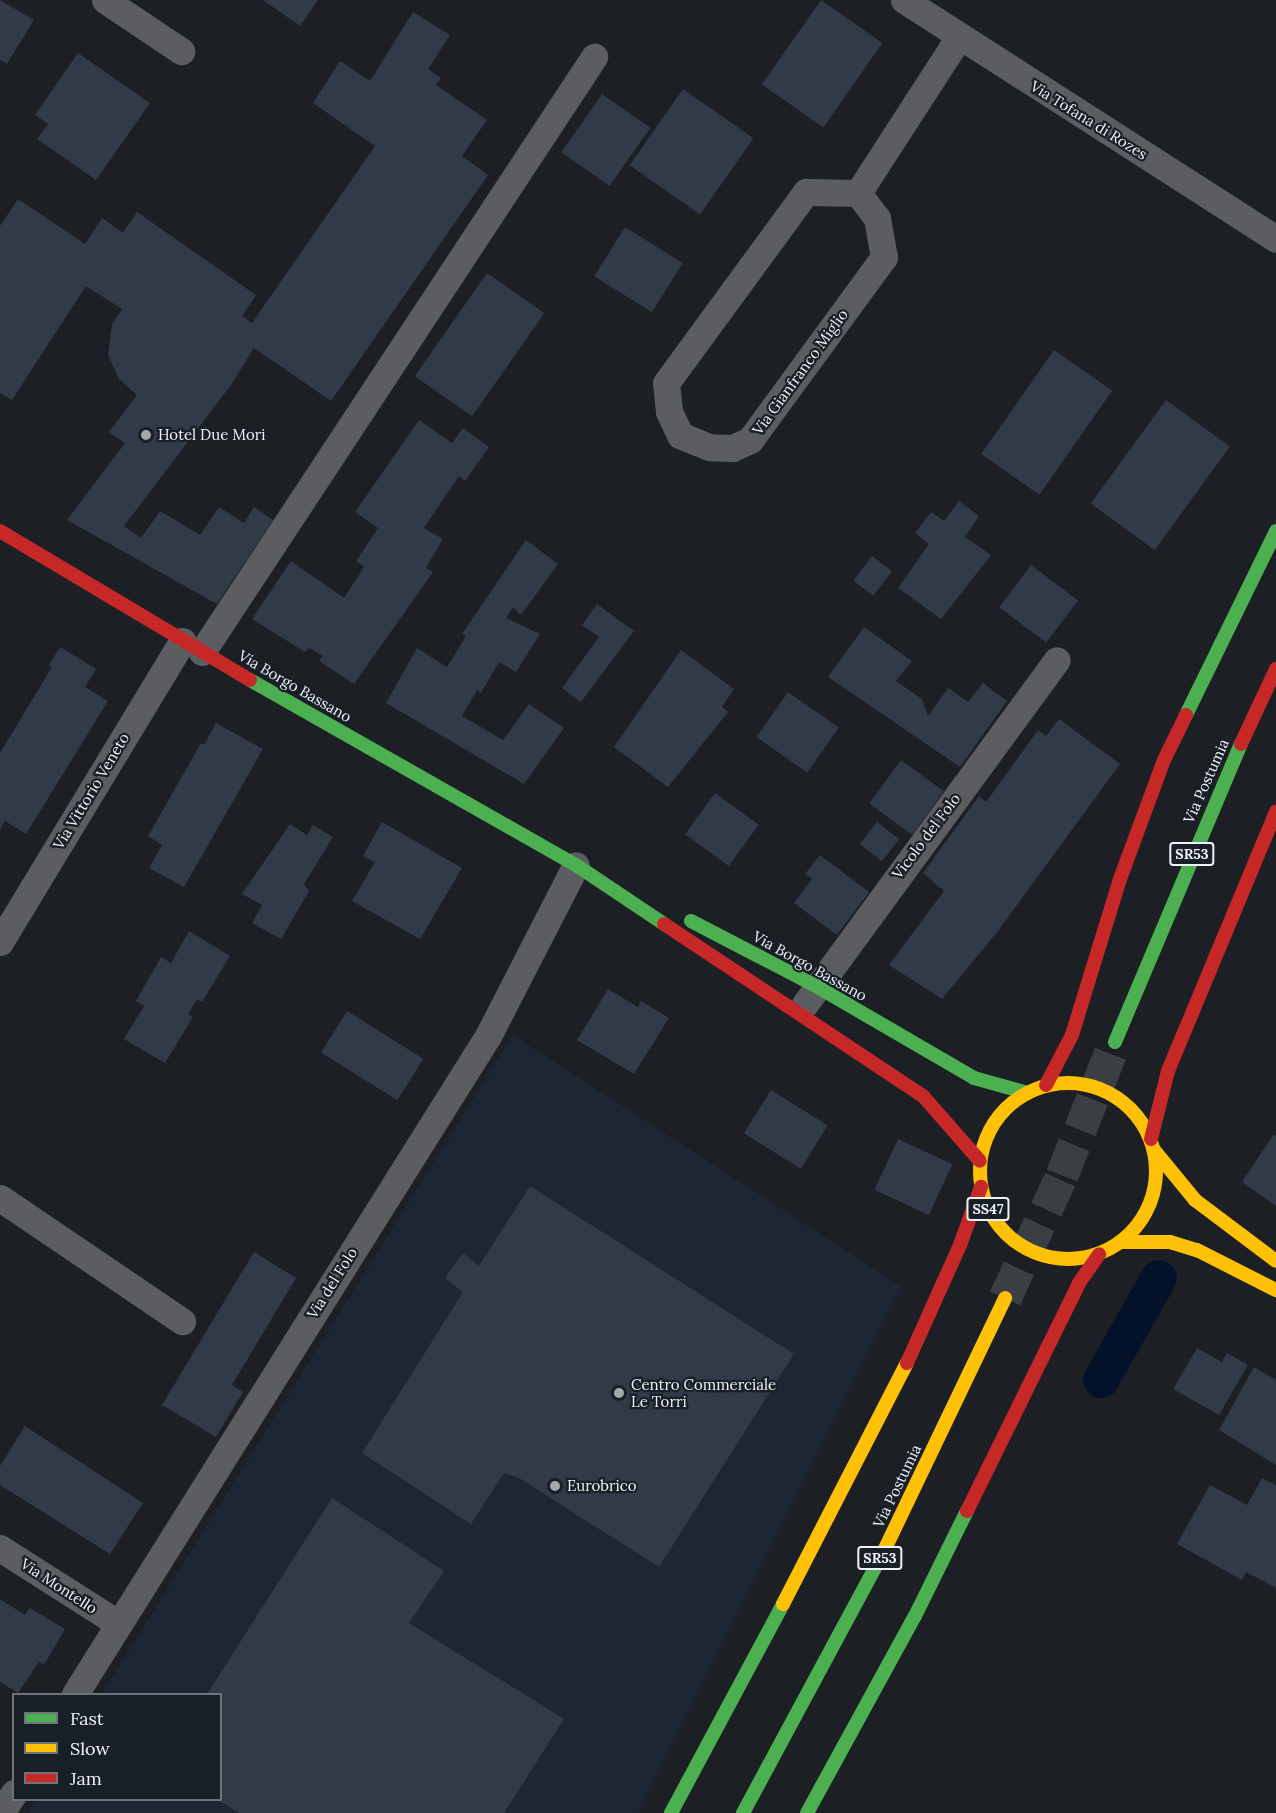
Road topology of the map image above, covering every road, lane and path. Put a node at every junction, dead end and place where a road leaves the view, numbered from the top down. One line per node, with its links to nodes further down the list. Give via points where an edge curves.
1 (105, 0): 4 (street)
2 (904, 0): 3 (street, Via Tofana di Rozes)
3 (958, 37): 6 (street); 7 (street, Via Tofana di Rozes)
4 (181, 51)
5 (594, 57): 10 (street, Via Vittorio Veneto)
6 (858, 193): 6 (street, Via Gianfranco Miglio, via 806,192 666,383 669,411 680,435 709,447 733,448 750,440 757,431 884,258 877,218)
7 (1276, 239)
8 (0, 531): 10 (main road, Via Borgo Bassano)
9 (1276, 531): 19 (main road, via 1164,760 1120,879 1072,1035)
10 (192, 647): 14 (main road, Via Borgo Bassano); 15 (street, Via Vittorio Veneto)
11 (1057, 660): 16 (street, Vicolo del Folo)
12 (1276, 669): 18 (main road, Via Postumia / SR53, via 1209,812)
13 (1276, 812): 21 (main road, via 1168,1071)
14 (576, 865): 16 (main road, Via Borgo Bassano); 17 (main road, Via Borgo Bassano); 32 (street, Via del Folo, via 488,1036)
15 (3, 931)
16 (816, 986): 17 (street, Vicolo del Folo); 20 (main road, Via Borgo Bassano, via 974,1078)
17 (798, 1015): 22 (main road, Via Borgo Bassano, via 923,1096)
18 (1115, 1042)
19 (1046, 1085): 20 (main road, SS47); 21 (main road, SS47, via 1088,1085 1120,1099 1138,1117)
20 (1028, 1093): 22 (main road, SS47, via 1001,1113 987,1135)
21 (1152, 1145): 25 (main road, SS47, via 1154,1191 1147,1211); 27 (main road, SS47, via 1195,1200)
22 (980, 1161): 23 (main road, SS47)
23 (981, 1187): 26 (main road, SS47, via 989,1212 1004,1233 1024,1248 1048,1257 1074,1259); 36 (main road, via 917,1342 848,1484)
24 (0, 1198): 30 (street)
25 (1120, 1242): 26 (main road, SS47); 28 (main road, SS47, via 1170,1242 1197,1250)
26 (1099, 1254): 38 (main road, via 1079,1283 915,1616)
27 (1276, 1261)
28 (1276, 1290)
29 (1005, 1298): 37 (main road, Via Postumia / SR53, via 871,1578)
30 (182, 1321)
31 (0, 1548): 32 (street, Via Montello)
32 (119, 1624): 33 (street, Via del Folo)
33 (76, 1693)
34 (12, 1796): 35 (street)
35 (1, 1813)
36 (671, 1813)
37 (743, 1813)
38 (807, 1813)

